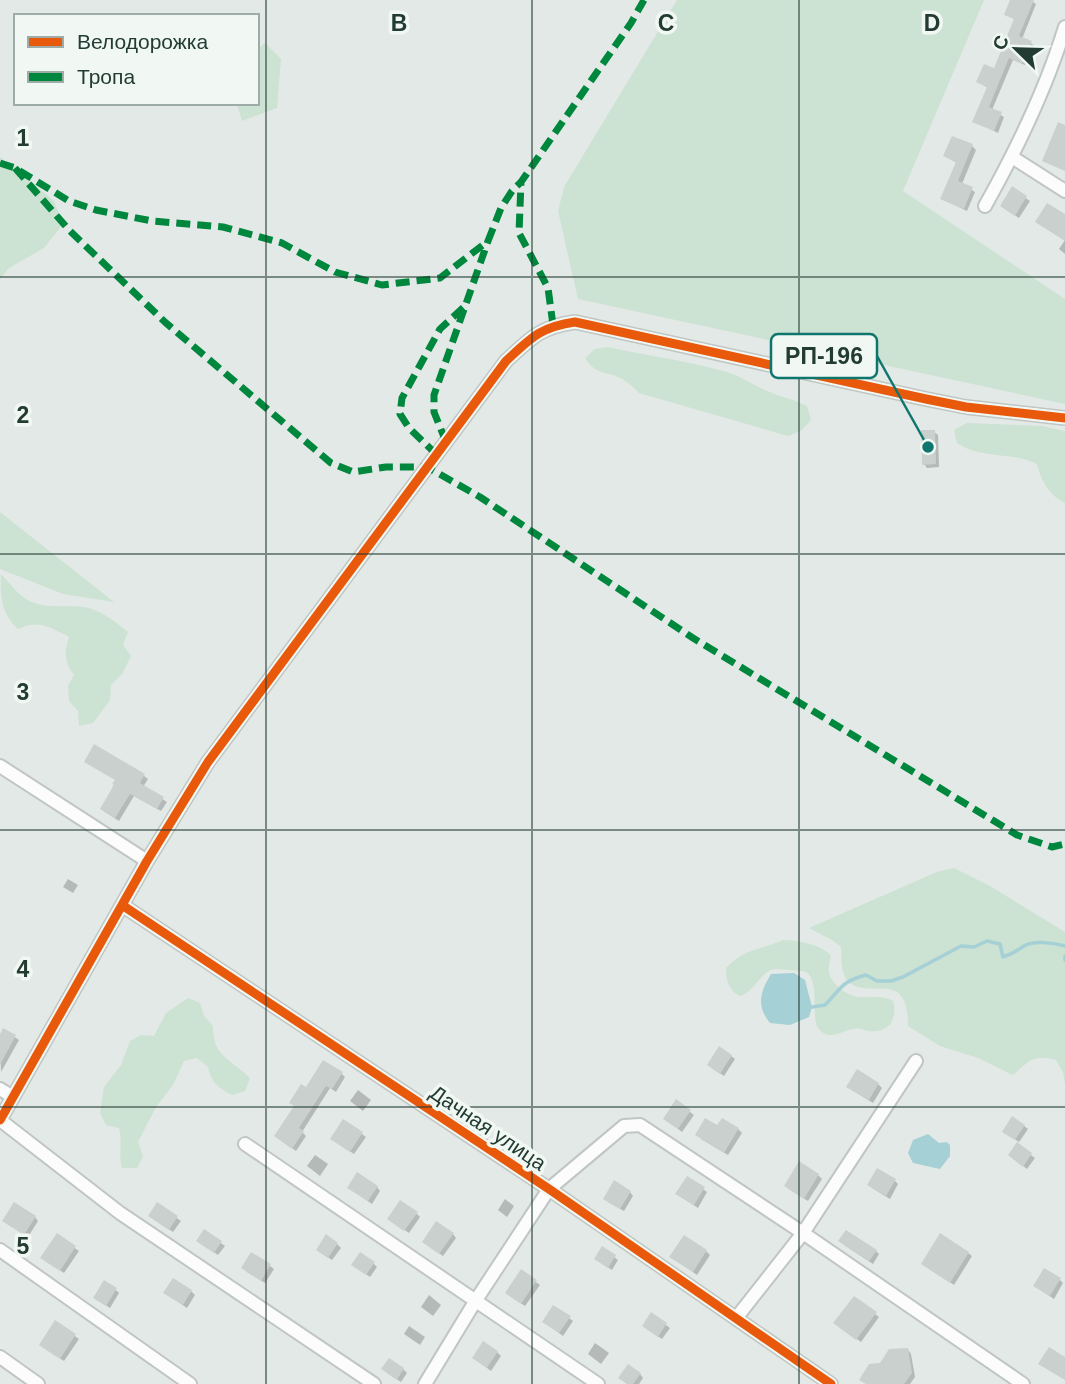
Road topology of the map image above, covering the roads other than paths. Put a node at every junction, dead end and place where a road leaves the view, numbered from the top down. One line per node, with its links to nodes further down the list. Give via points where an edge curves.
1 (1065, 27): 2 (street)
2 (1062, 49): 3 (street)
3 (1013, 157): 4 (street); 5 (street)
4 (1065, 191)
5 (985, 205)
6 (1065, 418): 8 (street, via 966,407 585,323 553,325 506,360 225,737)
7 (0, 766): 8 (street)
8 (147, 861): 9 (street)
9 (122, 905): 12 (street); 15 (street, Дачная улица)
10 (916, 1061): 16 (street)
11 (0, 1089): 12 (street)
12 (13, 1097): 13 (street)
13 (0, 1120): 23 (street, via 120,1213)
14 (245, 1144): 18 (street)
15 (549, 1189): 16 (street, via 624,1126 640,1125); 18 (street); 19 (street, Дачная улица)
16 (803, 1233): 19 (street); 27 (street)
17 (0, 1250): 22 (street)
18 (476, 1300): 24 (street); 25 (street)
19 (737, 1317): 26 (street, Дачная улица)
20 (0, 1357): 21 (street)
21 (38, 1384)
22 (190, 1384)
23 (374, 1384)
24 (425, 1384)
25 (598, 1384)
26 (831, 1384)
27 (1023, 1384)

